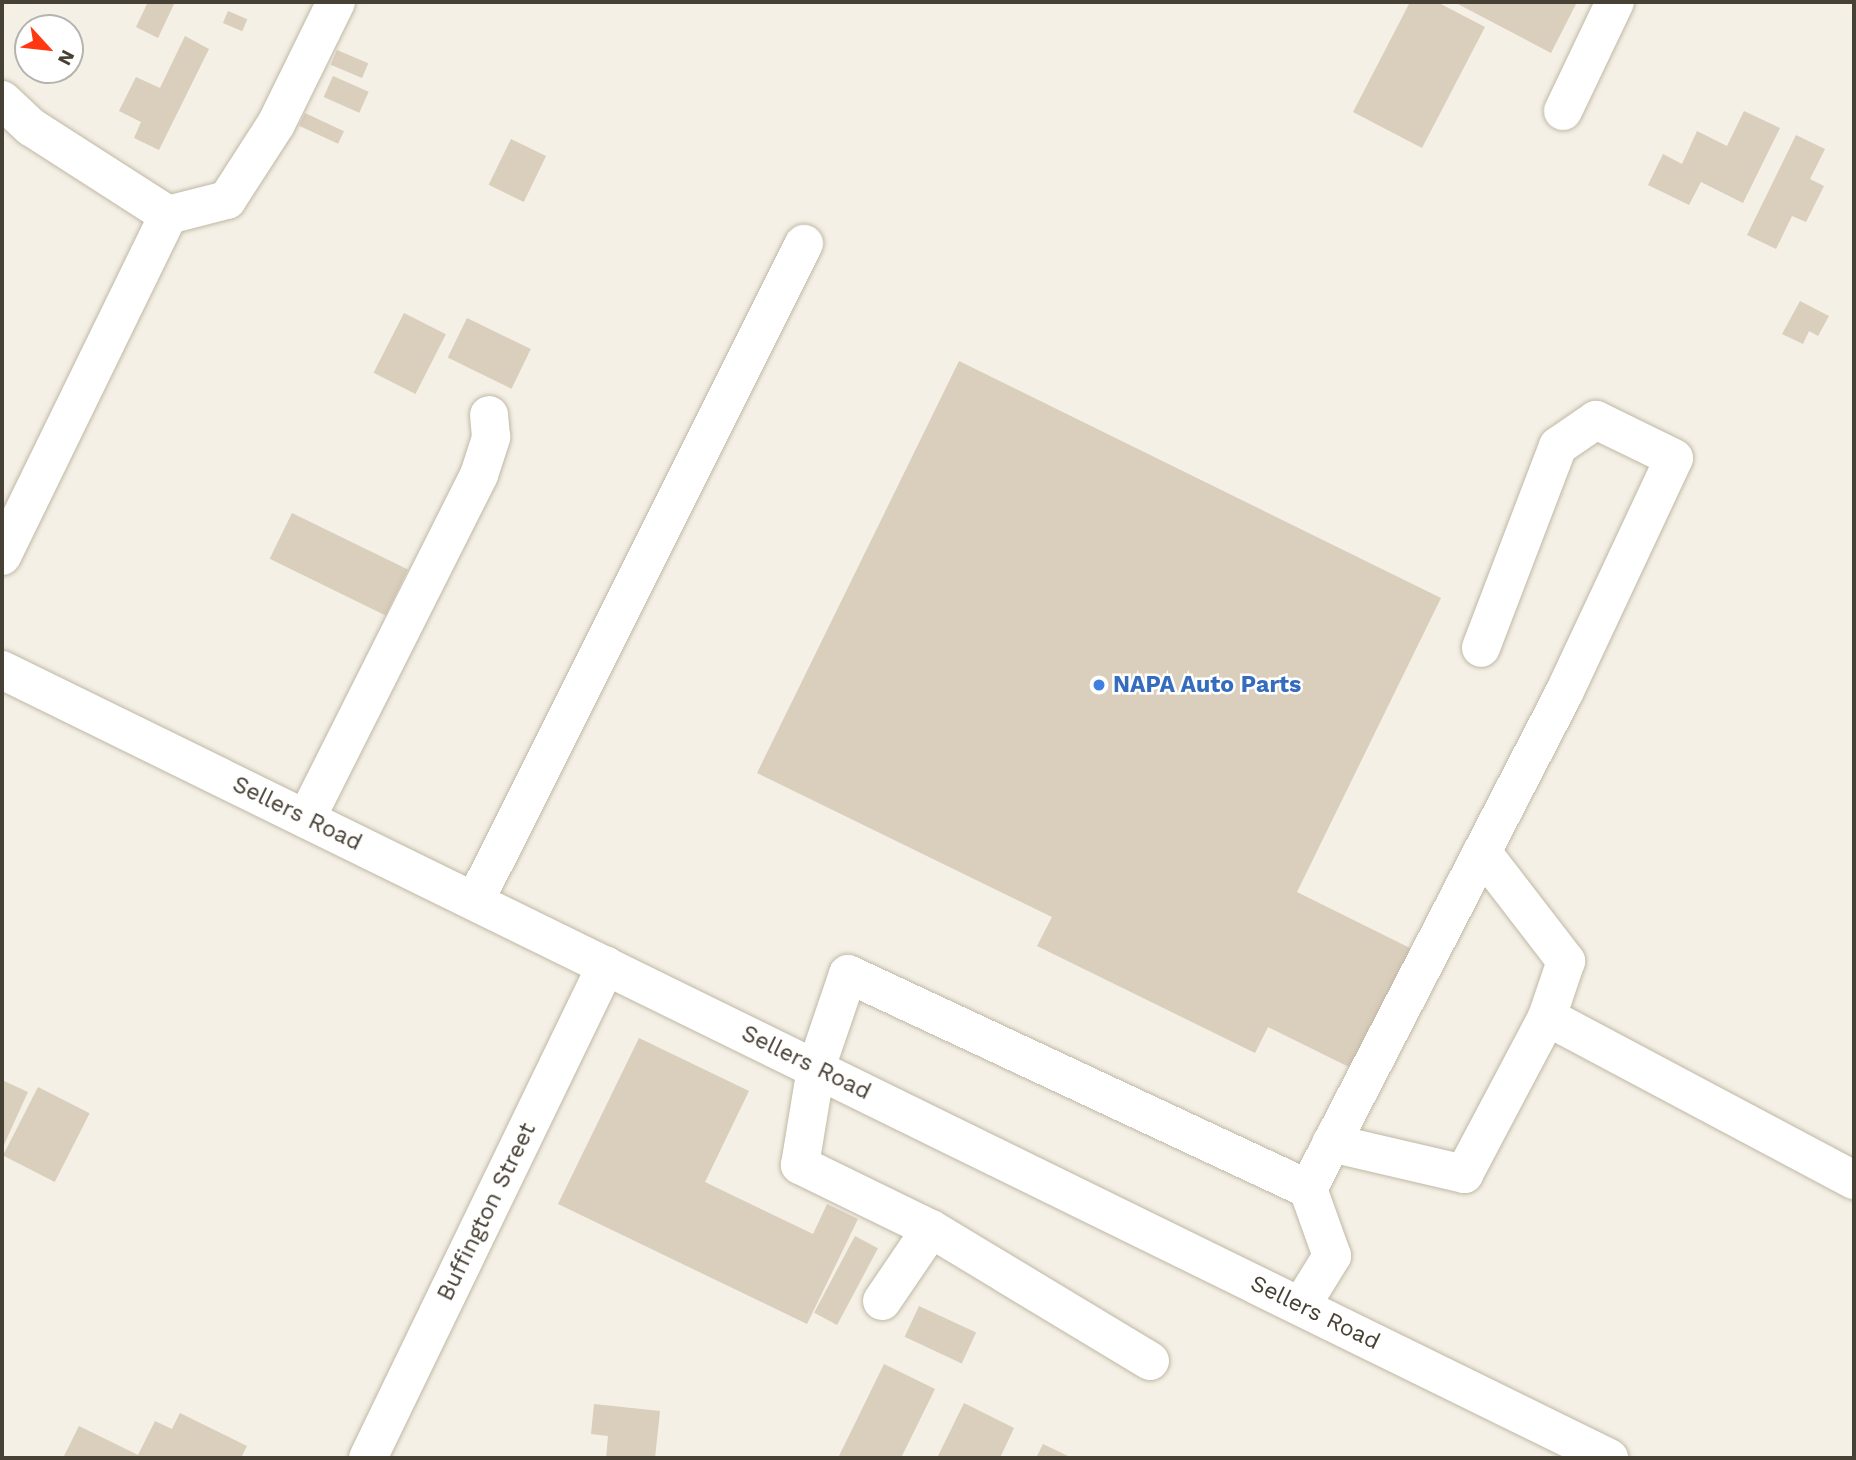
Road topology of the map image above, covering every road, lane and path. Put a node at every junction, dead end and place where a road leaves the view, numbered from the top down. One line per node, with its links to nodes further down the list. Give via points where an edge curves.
1 (336, 2): 5 (street, via 276,124 227,200)
2 (1615, 2): 4 (street)
3 (2, 100): 5 (street, via 31,127)
4 (1563, 111)
5 (168, 215): 8 (street)
6 (804, 244): 13 (street)
7 (489, 415): 11 (street, via 491,438 479,475)
8 (2, 556)
9 (1481, 648): 12 (street, via 1559,446 1596,420 1674,458 1564,693)
10 (2, 670): 11 (street, Sellers Road)
11 (306, 818): 13 (street, Sellers Road)
12 (1482, 852): 15 (street, via 1566,961); 17 (street)
13 (475, 901): 14 (street, Sellers Road)
14 (606, 966): 16 (street, Sellers Road); 24 (street, Buffington Street)
15 (1547, 1017): 17 (street, via 1464,1174); 18 (street)
16 (816, 1068): 19 (street, via 848,974); 20 (street, via 800,1165); 22 (street, Sellers Road)
17 (1331, 1143): 19 (street)
18 (1854, 1180)
19 (1308, 1189): 22 (street, via 1332,1255)
20 (930, 1229): 21 (street); 23 (street)
21 (882, 1301)
22 (1301, 1307): 25 (street, Sellers Road)
23 (1150, 1361)
24 (368, 1458)
25 (1609, 1458)

